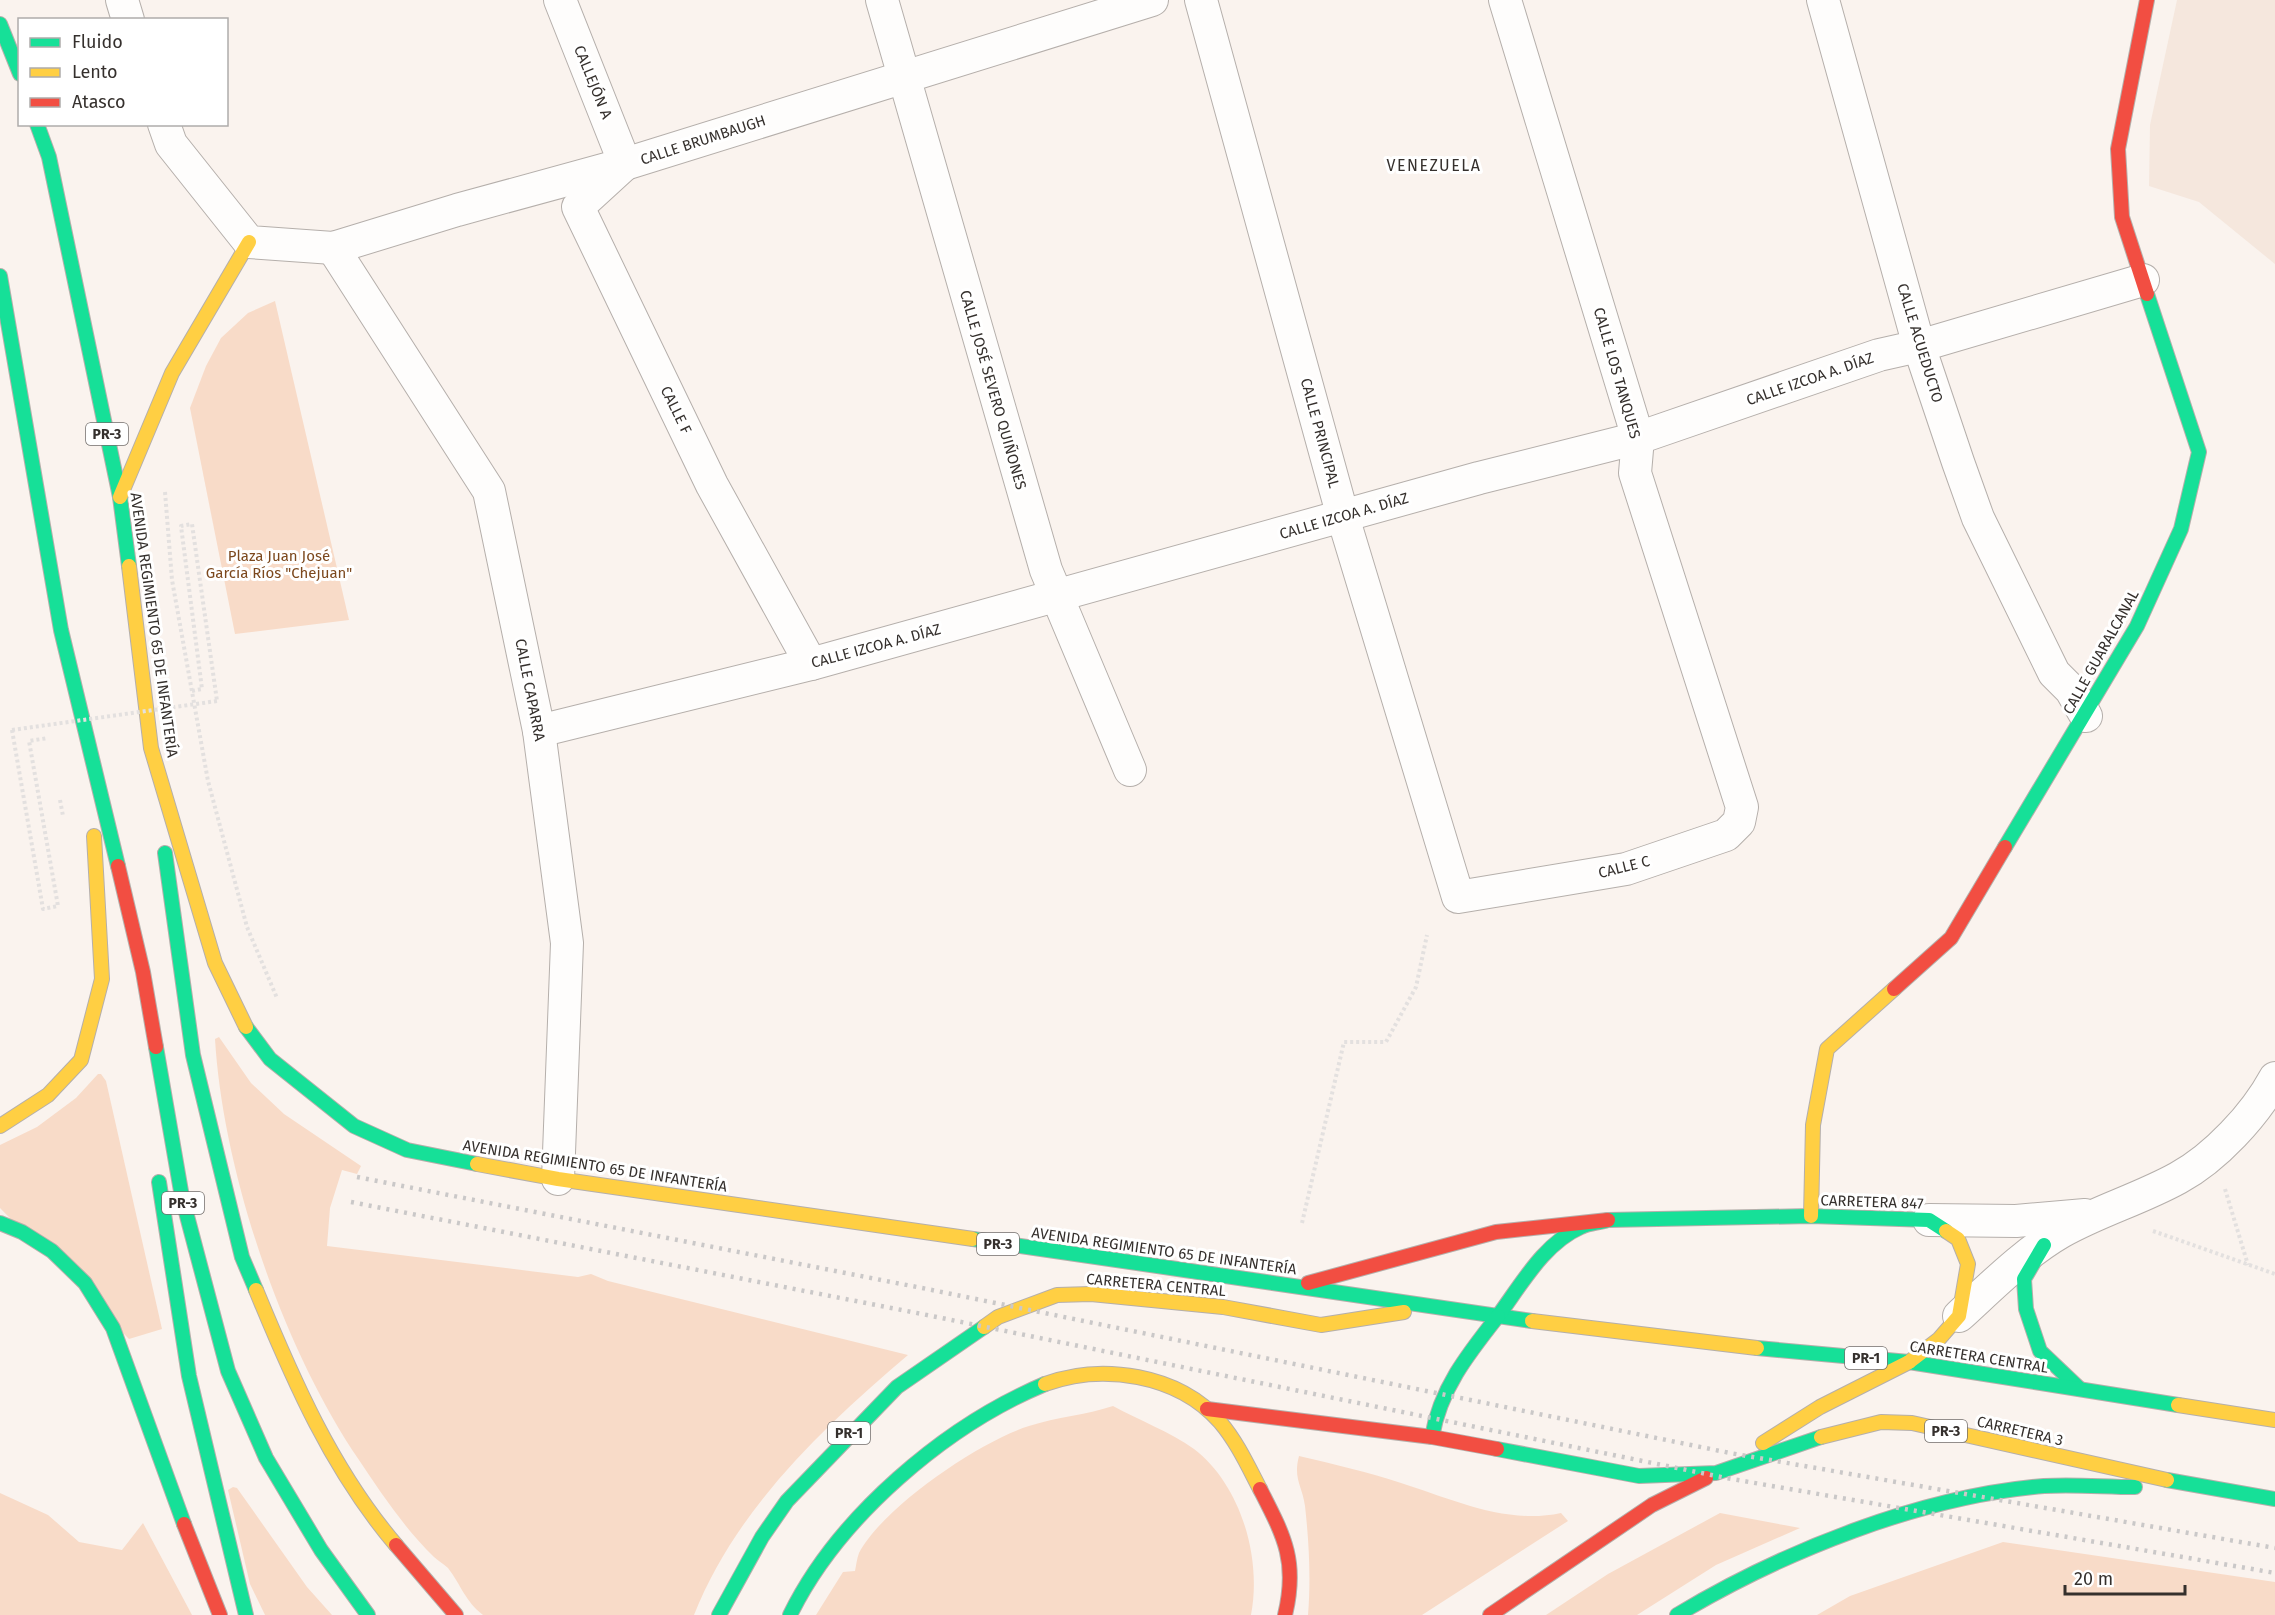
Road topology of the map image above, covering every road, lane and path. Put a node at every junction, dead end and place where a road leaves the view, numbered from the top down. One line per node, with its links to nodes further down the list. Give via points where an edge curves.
1 (122, 0): 9 (street)
2 (560, 0): 15 (street, CALLEJÓN A)
3 (882, 0): 12 (street, CALLE JOSÉ SEVERO QUIÑONES)
4 (1152, 0): 12 (street, CALLE BRUMBAUGH)
5 (1201, 0): 24 (street, CALLE PRINCIPAL)
6 (1505, 0): 21 (street, CALLE LOS TANQUES)
7 (1823, 0): 20 (street, CALLE ACUEDUCTO)
8 (2147, 0): 19 (main road, CALLE GUARALCANAL, via 2118,149 2122,217)
9 (128, 18)
10 (0, 24): 11 (main road)
11 (18, 69)
12 (903, 76): 15 (street, CALLE BRUMBAUGH); 25 (street, CALLE JOSÉ SEVERO QUIÑONES)
13 (38, 126): 23 (main road, AVENIDA REGIMIENTO 65 DE INFANTERÍA / PR-3, via 49,157)
14 (165, 126): 16 (street, via 171,144)
15 (626, 164): 17 (street, CALLE BRUMBAUGH); 26 (street, CALLE F, via 578,207 712,485)
16 (249, 242): 17 (street, CALLE BRUMBAUGH); 23 (main road, via 172,373)
17 (333, 248): 31 (street, CALLE CAPARRA, via 489,491)
18 (0, 276): 34 (main road, PR-3, via 61,630)
19 (2143, 280): 20 (street, CALLE IZCOA A. DÍAZ); 29 (main road, CALLE GUARALCANAL, via 2199,452 2181,529 2137,626)
20 (1919, 346): 21 (street, CALLE IZCOA A. DÍAZ, via 1879,355); 29 (street, CALLE ACUEDUCTO, via 1978,518 2054,673 2071,690)
21 (1638, 438): 24 (street, CALLE IZCOA A. DÍAZ); 36 (street, CALLE LOS TANQUES, via 1635,473)
22 (164, 481): 27 (path, via 172,580)
23 (120, 497): 33 (main road, AVENIDA REGIMIENTO 65 DE INFANTERÍA / PR-3)
24 (1342, 517): 25 (street, CALLE IZCOA A. DÍAZ); 39 (street, CALLE PRINCIPAL)
25 (1056, 598): 26 (street, CALLE IZCOA A. DÍAZ); 35 (street, CALLE JOSÉ SEVERO QUIÑONES)
26 (811, 664): 31 (street, CALLE IZCOA A. DÍAZ)
27 (192, 691): 32 (path, bridge, via 202,689 181,526 192,524 217,701 12,730 43,909 58,906 29,741); 42 (path, via 228,865 247,927)
28 (50, 714): 30 (path)
29 (2086, 716): 49 (main road, CALLE GUARALCANAL, via 1951,938 1827,1048 1813,1125)
30 (51, 726)
31 (539, 731): 47 (street, CALLE CAPARRA, via 567,943)
32 (53, 737)
33 (151, 748): 47 (main road, AVENIDA REGIMIENTO 65 DE INFANTERÍA / PR-3, via 215,963 248,1031 270,1059 354,1126 407,1150); 72 (main road, via 193,1055 242,1257 292,1378 323,1438 375,1520)
34 (90, 756): 41 (main road); 44 (main road, via 102,979 81,1060 48,1095); 71 (main road, PR-3, via 143,972 182,1197 228,1371 266,1458 321,1550)
35 (1130, 770)
36 (1734, 780): 39 (street, CALLE C, via 1742,807 1739,822 1726,836 1626,869)
37 (60, 795): 38 (path)
38 (63, 818)
39 (1458, 897)
40 (1427, 935): 53 (path, via 1416,987 1386,1042 1344,1042)
41 (122, 944)
42 (278, 1001)
43 (2275, 1078): 45 (street, via 2262,1102)
44 (0, 1126)
45 (2223, 1144): 48 (street, via 2180,1178); 55 (path, via 2222,1177)
46 (156, 1166): 70 (main road, via 189,1376)
47 (558, 1179): 57 (main road, AVENIDA REGIMIENTO 65 DE INFANTERÍA / PR-3)
48 (2104, 1213): 50 (street, via 2016,1221); 54 (street, via 2061,1232); 55 (path)
49 (1810, 1216): 50 (main road, CARRETERA 847); 51 (main road, CARRETERA 847)
50 (1929, 1220): 60 (main road, CARRETERA 847, via 1958,1239 1968,1264)
51 (1608, 1221): 57 (main road, via 1496,1232); 59 (main road, via 1580,1228 1563,1238)
52 (0, 1223): 69 (main road, via 52,1251 85,1283 113,1328)
53 (1302, 1223)
54 (2044, 1245): 60 (street); 62 (main road, via 2024,1279 2026,1309 2040,1351)
55 (2248, 1266): 56 (path)
56 (2275, 1274)
57 (1294, 1287): 58 (main road, AVENIDA REGIMIENTO 65 DE INFANTERÍA / PR-3)
58 (1438, 1307): 59 (main road, PR-1); 73 (main road, CARRETERA CENTRAL / PR-1, via 1321,1325 1223,1307 1091,1294 1057,1295 998,1317 897,1387 849,1434 787,1501 762,1537)
59 (1498, 1316): 61 (main road, CARRETERA CENTRAL / PR-1, via 1678,1340); 65 (main road, via 1440,1400 1433,1417)
60 (1959, 1316): 61 (main road, via 1939,1339)
61 (1909, 1362): 62 (main road, CARRETERA CENTRAL / PR-1); 66 (main road, via 1820,1407)
62 (2080, 1389): 64 (main road, CARRETERA CENTRAL / PR-1)
63 (1206, 1409): 65 (main road); 74 (main road, via 1145,1378 1120,1371 1093,1371 1062,1376 992,1409 937,1443 901,1475 845,1534); 75 (main road, via 1226,1430 1268,1504 1291,1564)
64 (2275, 1420)
65 (1432, 1437): 66 (main road, via 1639,1476)
66 (1716, 1473): 67 (main road, CARRETERA 3 / PR-3, via 1841,1430 1881,1422 1912,1423); 76 (main road, PR-3, via 1652,1505)
67 (2179, 1483): 68 (main road); 77 (main road, via 2032,1488 1920,1512 1852,1532 1778,1562)
68 (2275, 1499)
69 (220, 1615)
70 (246, 1615)
71 (368, 1615)
72 (456, 1615)
73 (719, 1615)
74 (790, 1615)
75 (1286, 1615)
76 (1490, 1615)
77 (1677, 1615)

